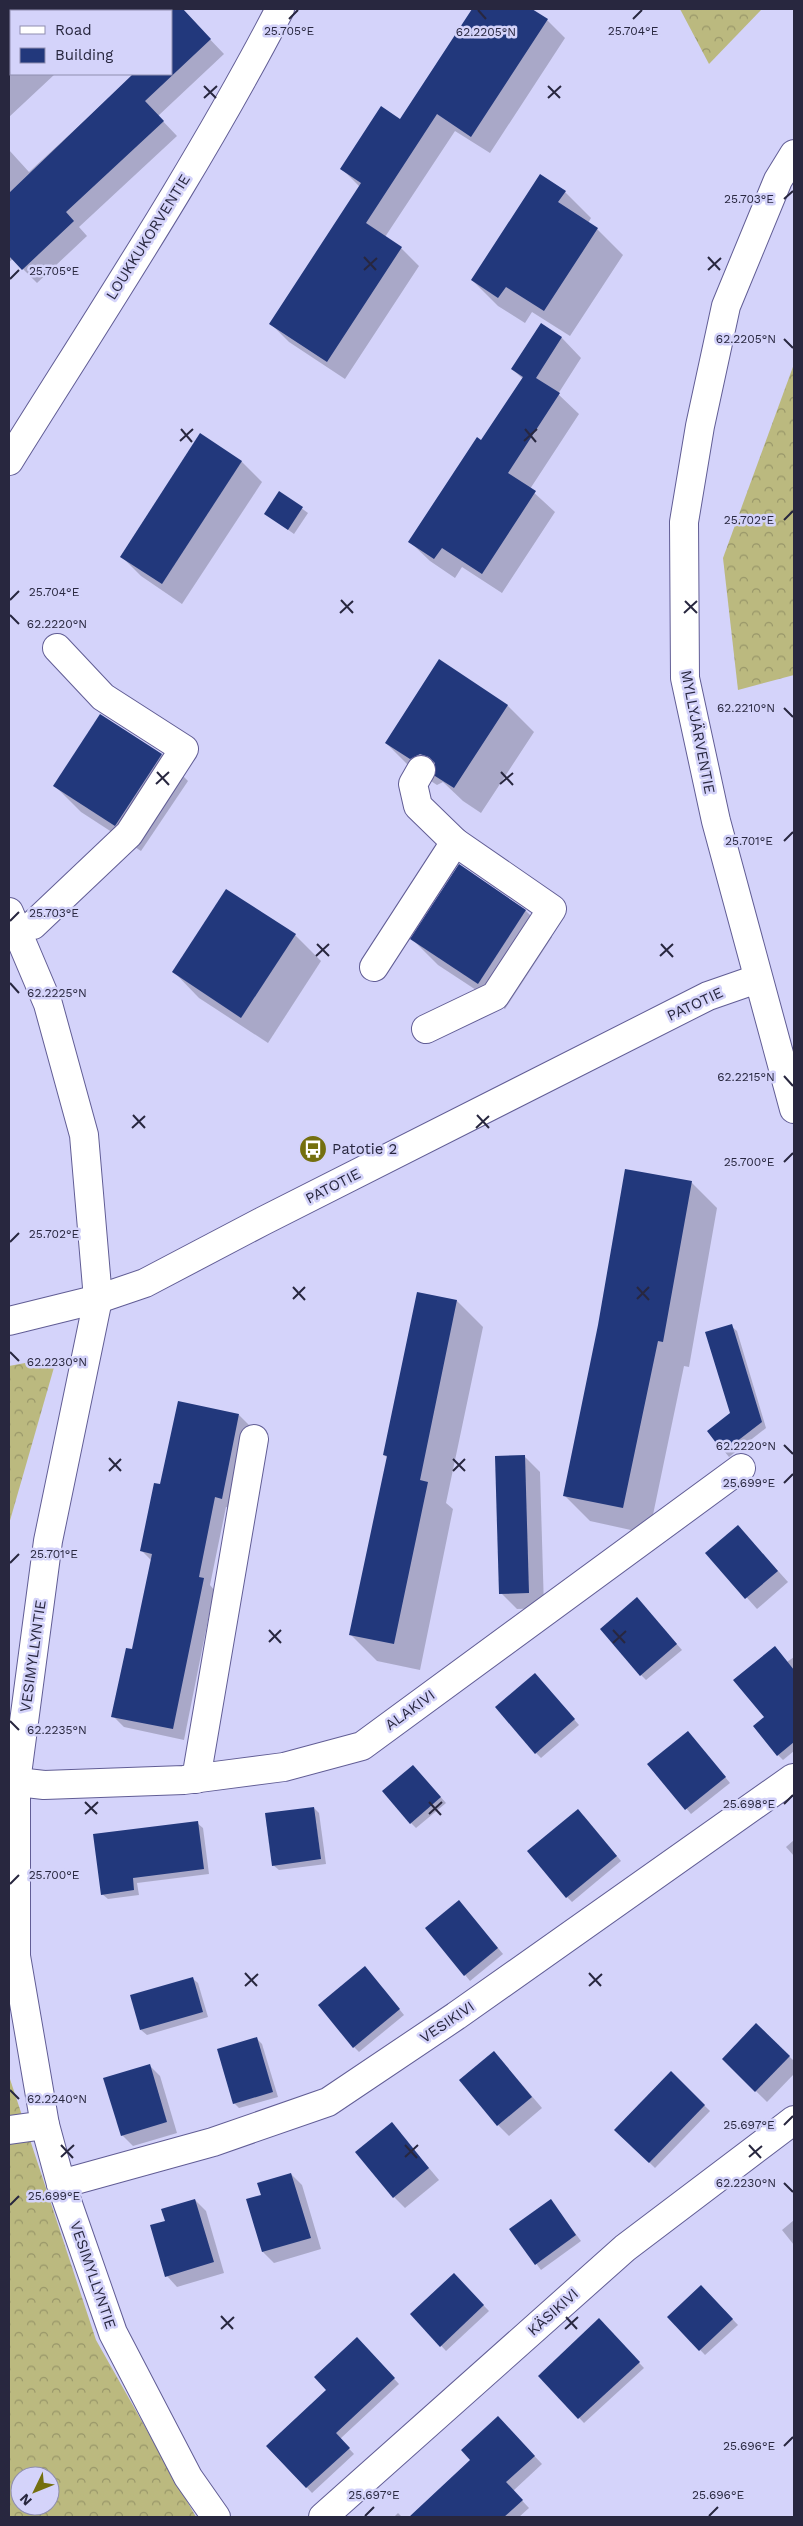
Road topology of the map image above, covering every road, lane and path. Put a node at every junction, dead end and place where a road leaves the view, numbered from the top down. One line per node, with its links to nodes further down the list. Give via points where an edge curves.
1 (280, 9): 3 (street, LOUKKUKORVENTIE, via 248,70 165,210)
2 (794, 154): 10 (street, MYLLYJÄRVENTIE, via 778,180 726,306 700,426 684,522 685,678 716,821)
3 (9, 461)
4 (57, 648): 8 (street, via 103,697 184,749 129,834)
5 (421, 770): 6 (street, via 413,784 418,806)
6 (456, 842): 9 (street); 11 (street, via 552,909 495,996)
7 (9, 912): 13 (street, VESIMYLLYNTIE, via 48,1004 84,1134)
8 (33, 925)
9 (374, 967)
10 (757, 979): 12 (street, MYLLYJÄRVENTIE); 13 (street, PATOTIE, via 708,996 145,1283)
11 (426, 1028)
12 (794, 1109)
13 (98, 1299): 14 (street, PATOTIE); 19 (street, VESIMYLLYNTIE, via 48,1541)
14 (9, 1321)
15 (254, 1438): 18 (street)
16 (741, 1468): 18 (street, ALAKIVI, via 362,1746 284,1766)
17 (793, 1778): 23 (street, VESIKIVI, via 456,2016 328,2102 213,2142)
18 (196, 1779): 19 (street, ALAKIVI, via 44,1785)
19 (12, 1782): 21 (street, VESIMYLLYNTIE, via 16,1956)
20 (794, 2120): 25 (street, KÄSIKIVI, via 624,2248)
21 (45, 2125): 22 (street); 23 (street, VESIMYLLYNTIE)
22 (9, 2130)
23 (62, 2184): 24 (street, VESIMYLLYNTIE, via 113,2333 188,2477)
24 (216, 2517)
25 (323, 2517)

